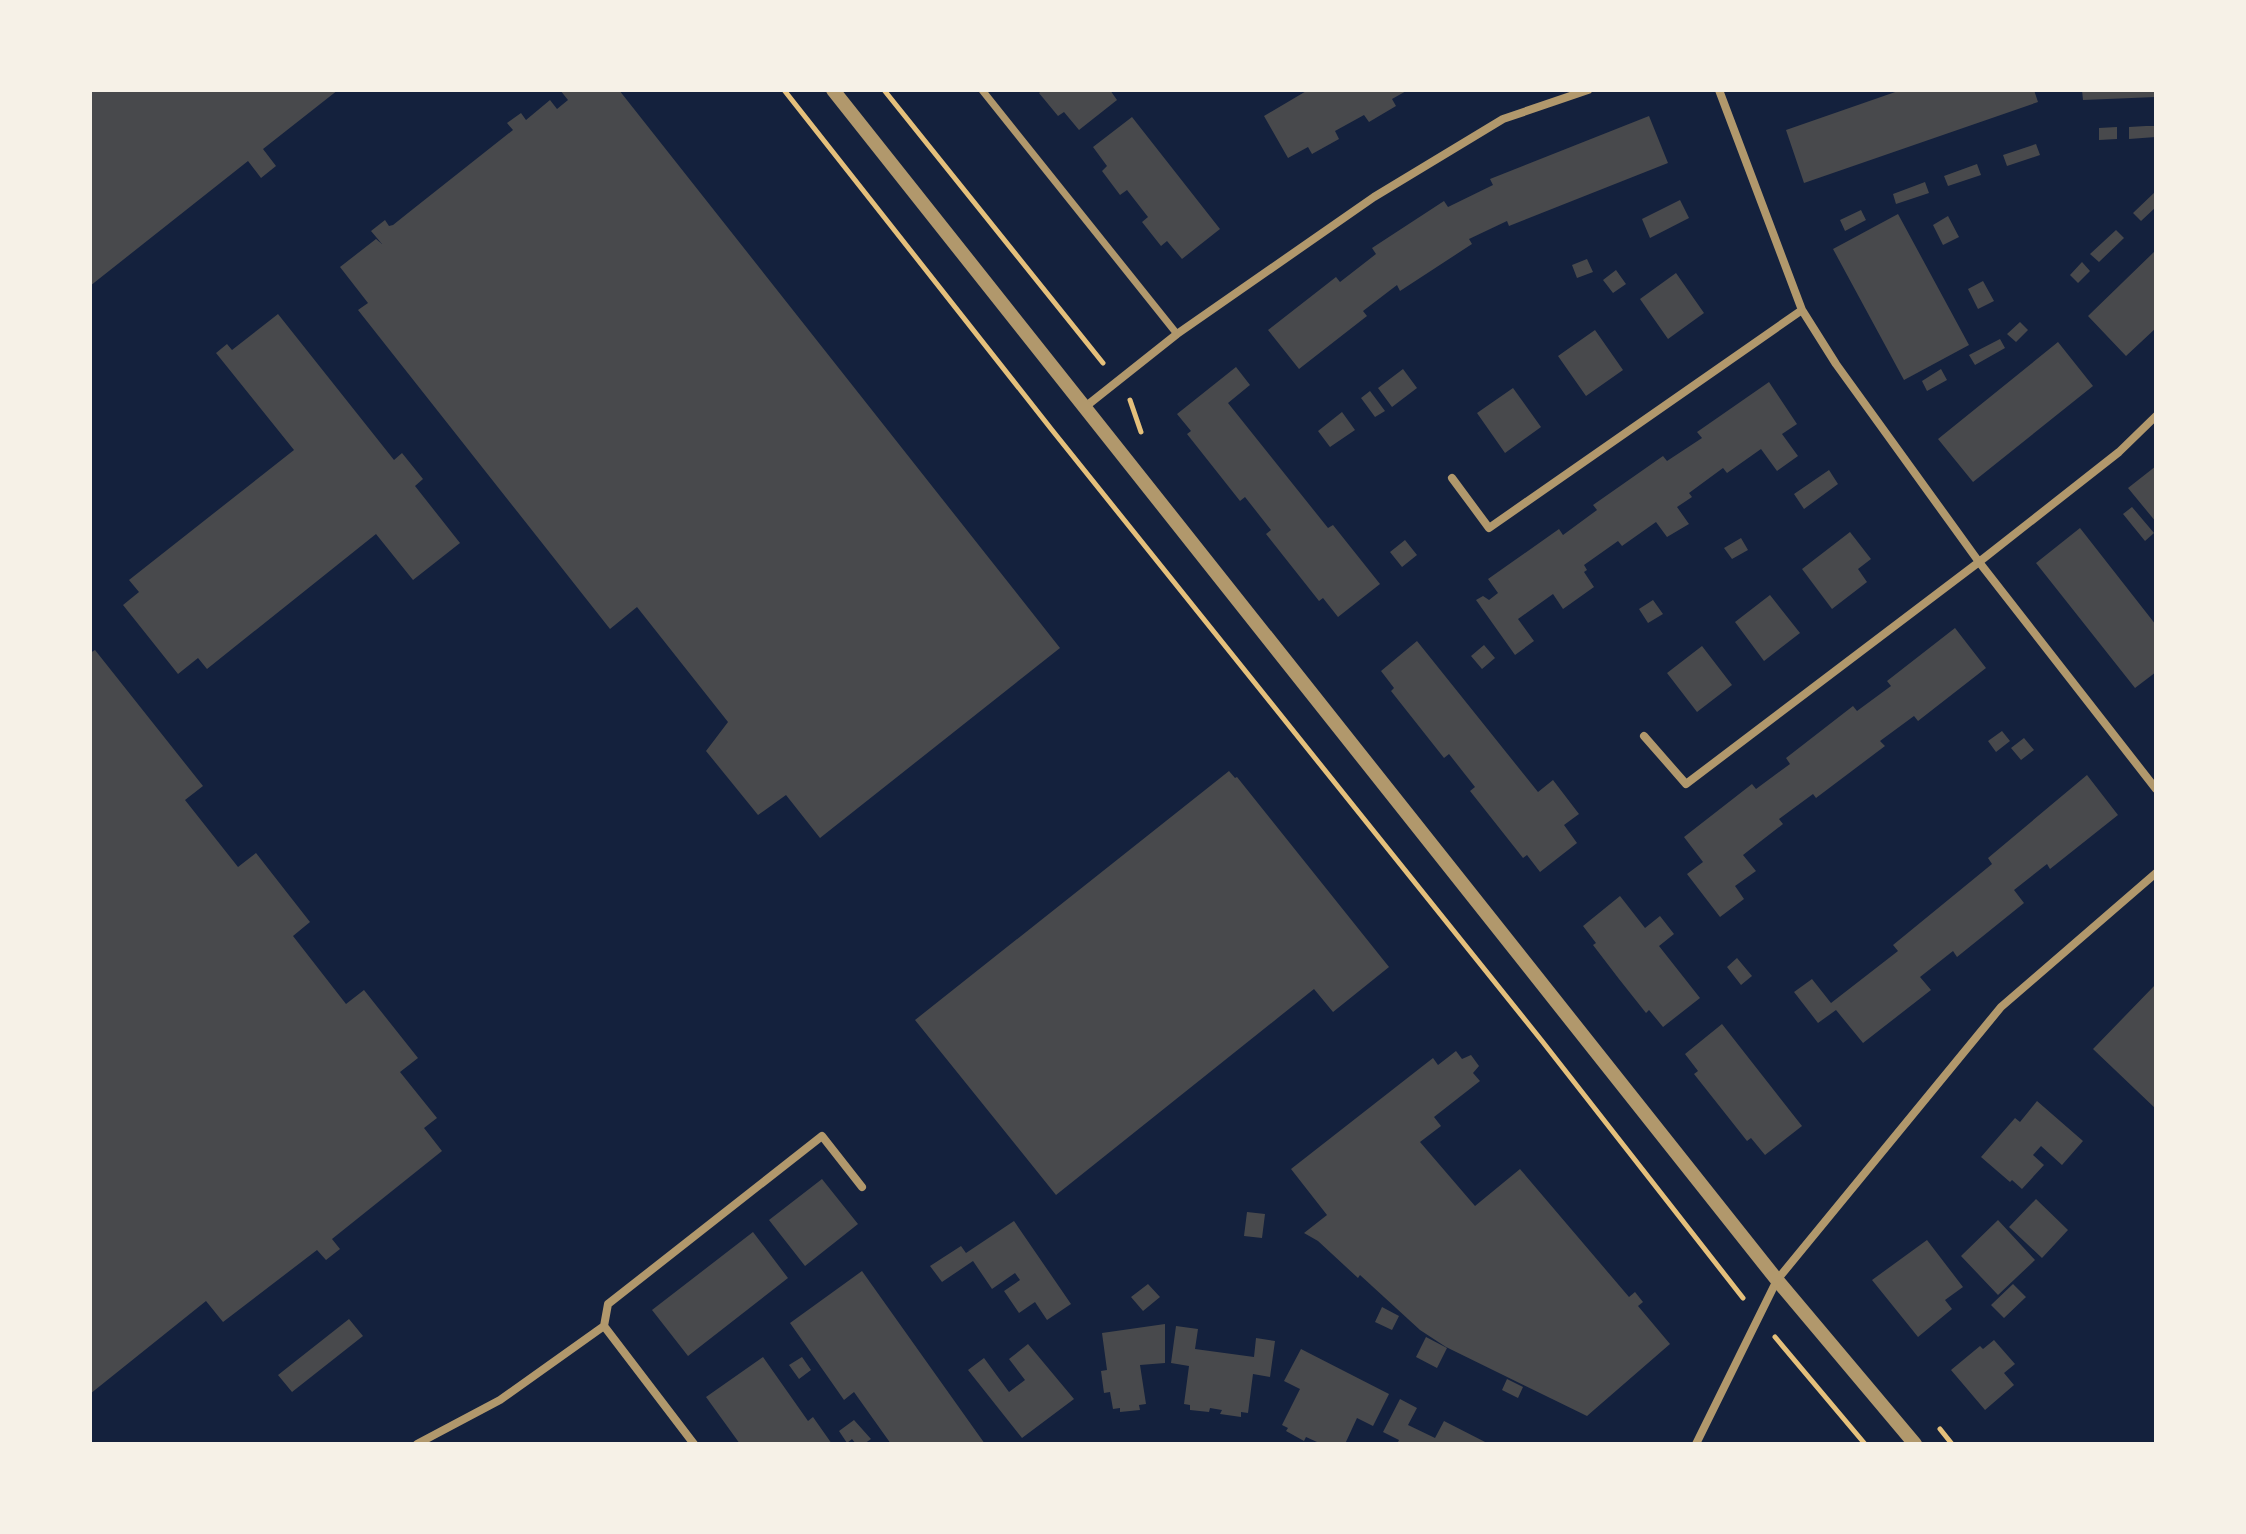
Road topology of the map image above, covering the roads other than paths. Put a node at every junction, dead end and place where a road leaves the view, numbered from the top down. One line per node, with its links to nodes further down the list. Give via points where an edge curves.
1 (833, 90): 7 (street)
2 (982, 90): 6 (street)
3 (1588, 90): 6 (street, via 1503,119 1374,197)
4 (1719, 90): 5 (street)
5 (1802, 310): 9 (street, via 1489,528); 10 (street)
6 (1177, 334): 7 (street)
7 (1085, 407): 15 (street)
8 (2156, 416): 10 (street, via 2119,452)
9 (1452, 478)
10 (1979, 562): 11 (street, via 1686,784); 12 (street)
11 (1644, 736)
12 (2156, 789)
13 (2156, 873): 15 (street, via 2001,1007)
14 (862, 1187): 16 (street, via 822,1136 608,1304)
15 (1777, 1280): 19 (street); 20 (street)
16 (604, 1326): 17 (street, via 500,1400); 18 (street)
17 (417, 1444)
18 (694, 1444)
19 (1696, 1444)
20 (1915, 1444)

